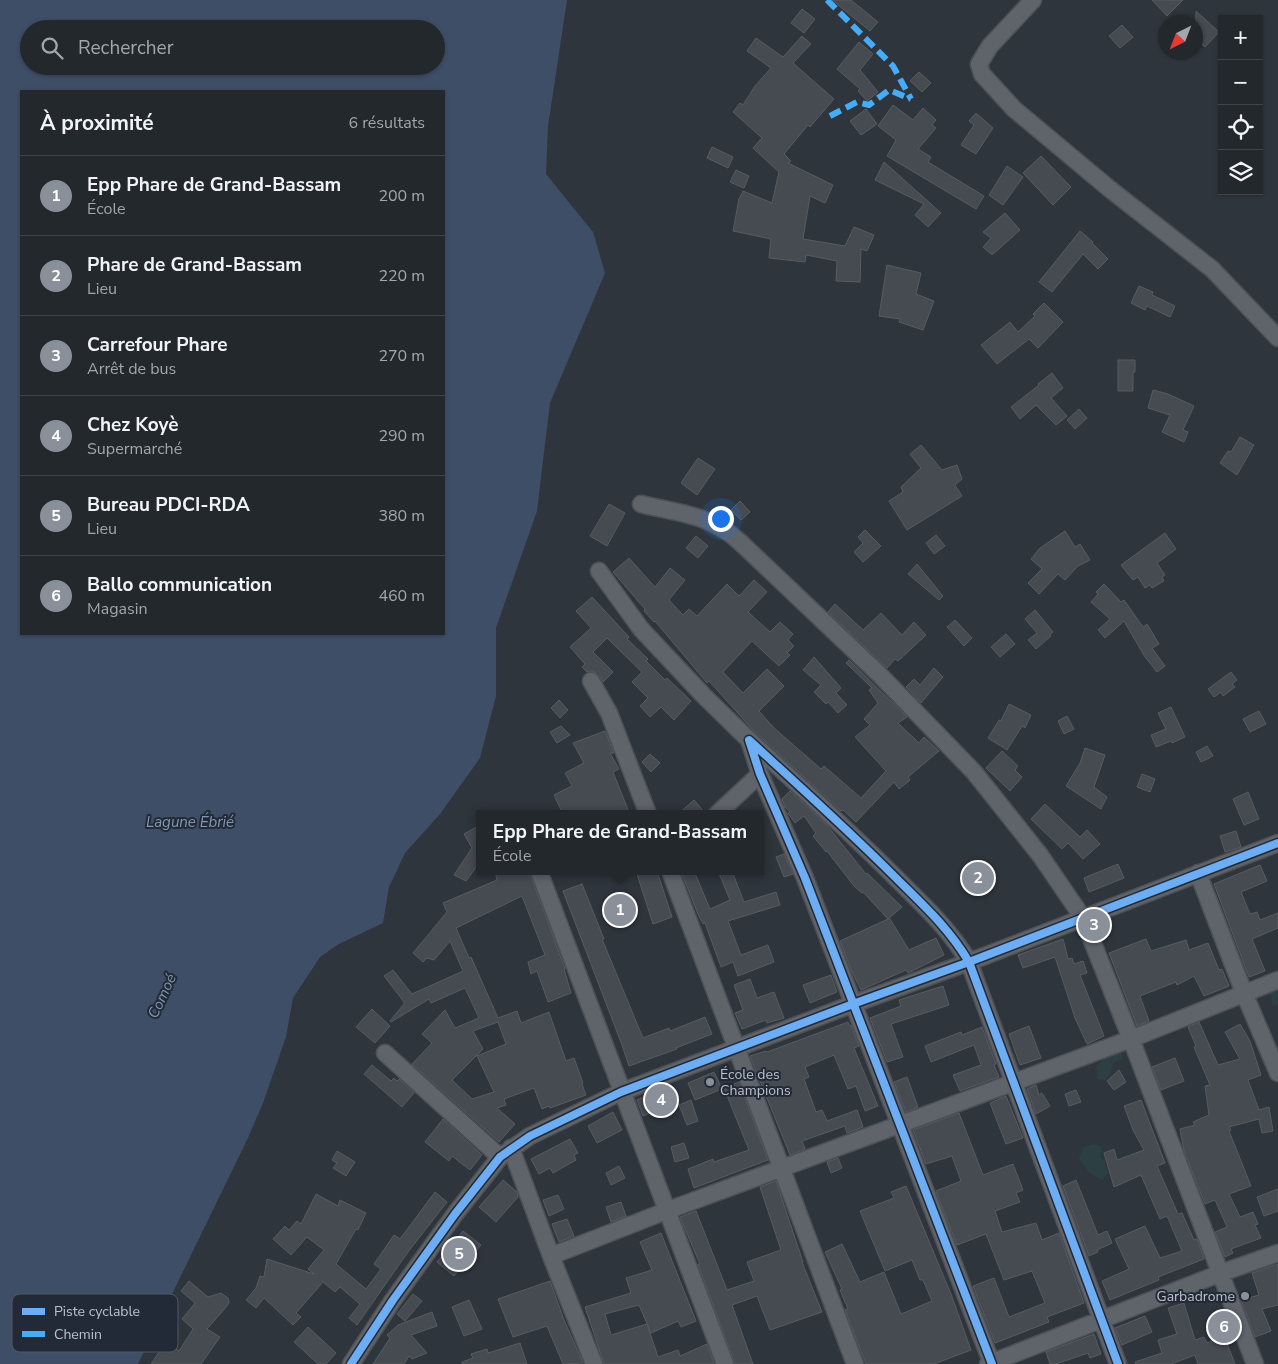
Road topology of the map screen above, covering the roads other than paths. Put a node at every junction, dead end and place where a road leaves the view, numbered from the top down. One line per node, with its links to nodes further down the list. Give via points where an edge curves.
1 (1033, 0): 2 (street, via 990,46 979,64 982,74 1014,109 1212,268)
2 (1278, 338)
3 (641, 504): 14 (street, via 724,529 773,572 974,772 1040,855)
4 (599, 571): 6 (street, via 641,629)
5 (591, 681): 8 (street, via 609,713)
6 (749, 740): 7 (street); 15 (street, via 939,920)
7 (760, 774): 9 (street); 18 (street, via 805,878)
8 (646, 810)
9 (721, 810)
10 (1278, 843): 11 (street)
11 (1198, 873): 14 (street); 17 (street)
12 (540, 875): 24 (street)
13 (671, 875): 20 (street)
14 (1083, 918): 15 (street); 19 (street)
15 (970, 962): 18 (street); 23 (street)
16 (1278, 980): 17 (street)
17 (1244, 993): 19 (street); 22 (street)
18 (853, 1004): 20 (street); 25 (street)
19 (1131, 1039): 23 (street); 31 (street)
20 (736, 1048): 24 (street); 27 (street)
21 (385, 1053): 26 (street)
22 (1278, 1073)
23 (1013, 1083): 25 (street); 32 (street)
24 (621, 1092): 26 (street, via 530,1136); 28 (street)
25 (900, 1125): 27 (street); 37 (street)
26 (506, 1152): 30 (street); 33 (street, via 455,1214)
27 (781, 1170): 28 (street); 36 (street)
28 (666, 1211): 30 (street); 35 (street)
29 (1278, 1253): 31 (street)
30 (551, 1256): 34 (street)
31 (1221, 1273): 32 (street); 39 (street)
32 (1103, 1320): 37 (street); 38 (street)
33 (350, 1364)
34 (594, 1364)
35 (724, 1364)
36 (854, 1364)
37 (990, 1364)
38 (1118, 1364)
39 (1254, 1364)

